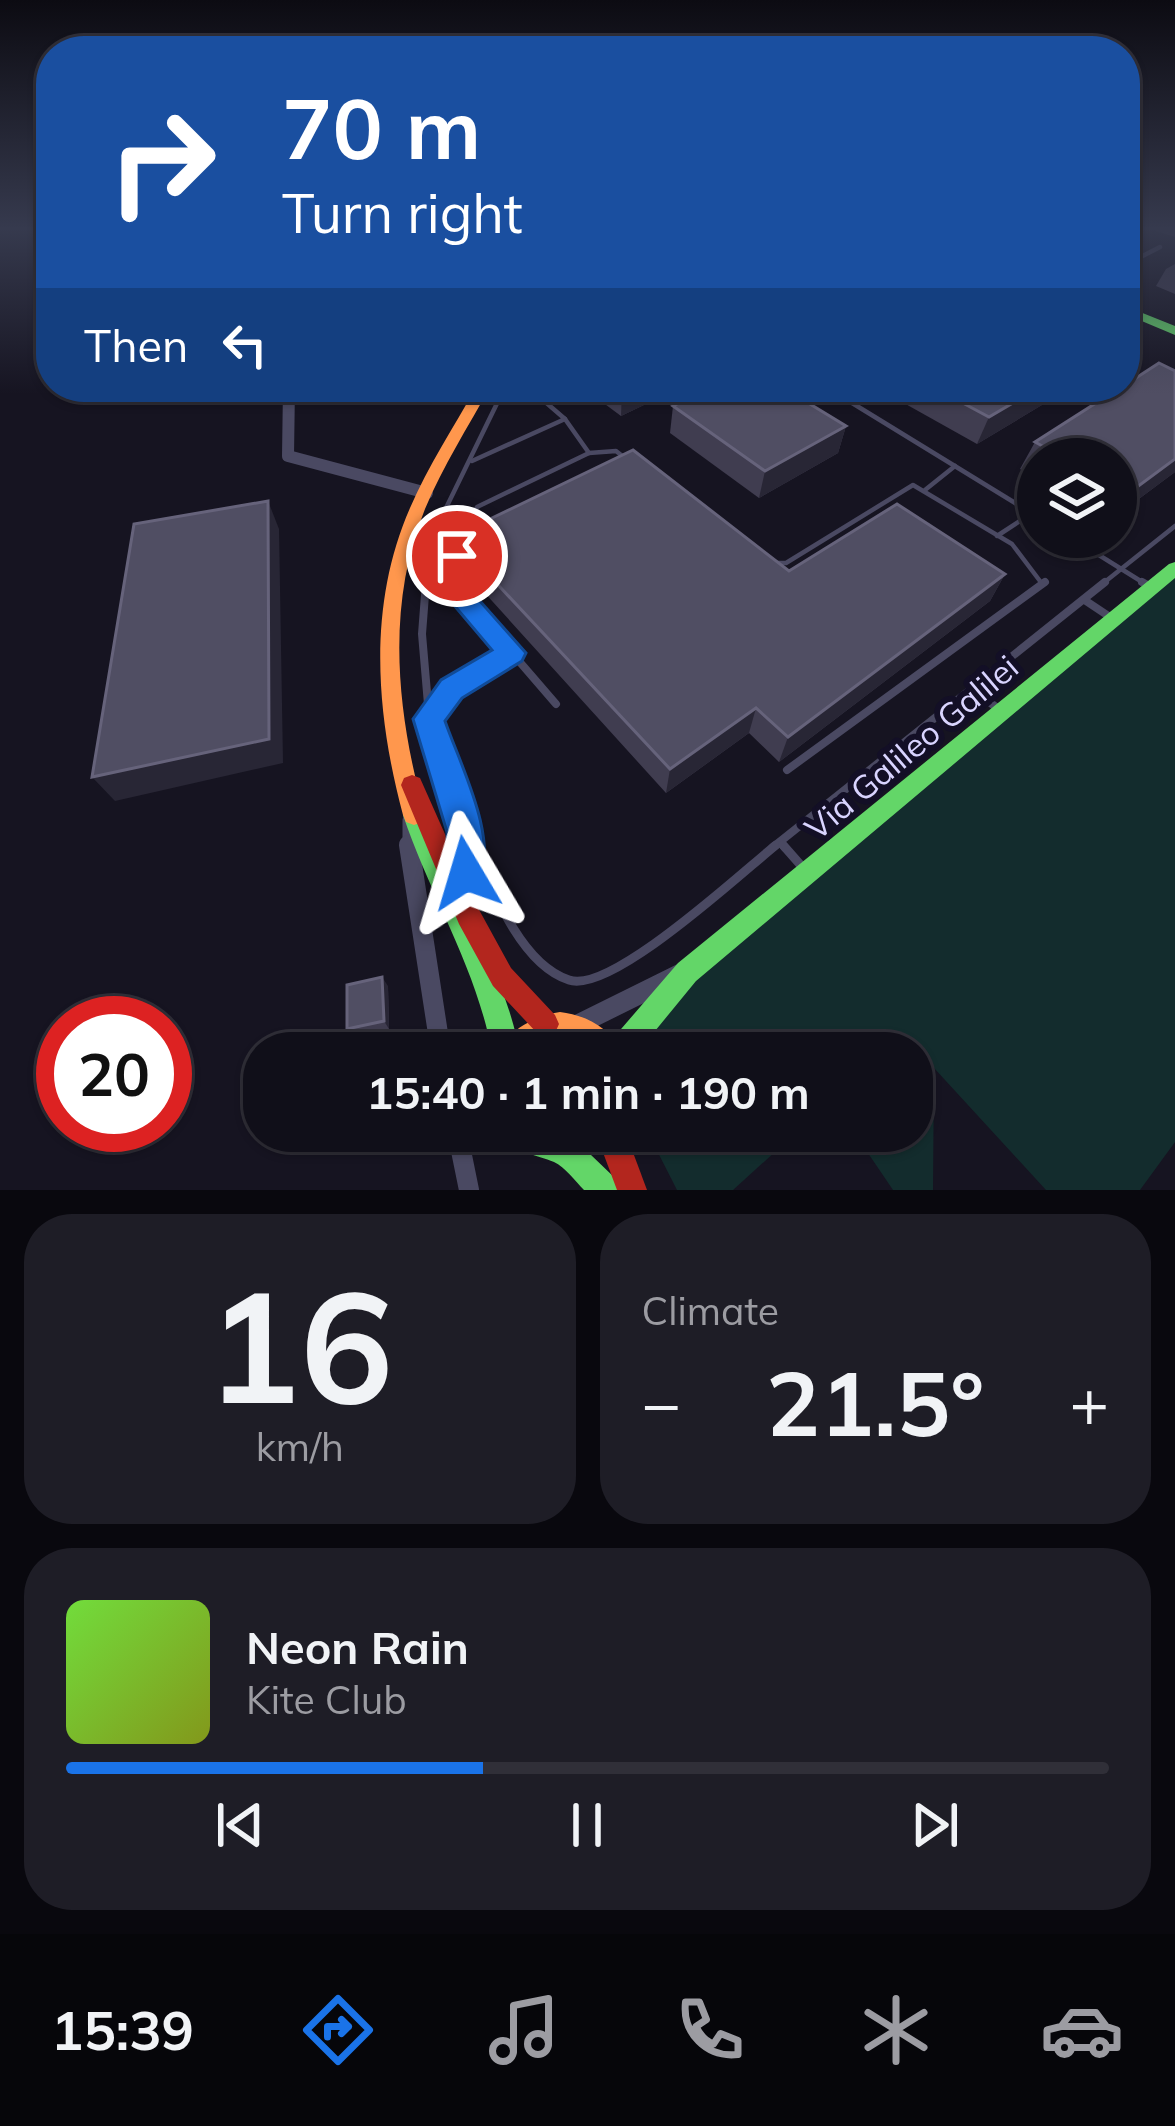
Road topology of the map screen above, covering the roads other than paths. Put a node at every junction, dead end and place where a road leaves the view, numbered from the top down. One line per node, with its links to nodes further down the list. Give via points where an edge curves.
1 (1140, 316): 2 (street)
2 (1175, 331)
3 (289, 402): 14 (street, via 288,456)
4 (475, 402): 14 (street)
5 (498, 402): 10 (lane)
6 (545, 402): 8 (lane)
7 (851, 402): 12 (lane)
8 (565, 419): 9 (lane); 10 (lane)
9 (590, 453): 11 (lane, via 616,451); 18 (lane, via 477,507)
10 (469, 463): 19 (lane)
11 (634, 465)
12 (955, 466): 13 (lane); 15 (lane)
13 (924, 491): 20 (lane); 22 (lane, via 913,485 786,563)
14 (428, 493): 34 (street, via 403,549 389,636)
15 (1017, 505)
16 (1017, 526): 20 (lane)
17 (1173, 530): 24 (lane)
18 (466, 532): 19 (lane); 28 (lane, via 450,585)
19 (439, 534): 32 (lane, via 424,584)
20 (998, 536): 33 (lane, via 1046,584)
21 (1105, 558): 24 (lane)
22 (760, 563)
23 (1175, 568): 25 (street, Via Galileo Galilei)
24 (1123, 569): 25 (lane); 26 (lane)
25 (1152, 587): 27 (street, Via Galileo Galilei)
26 (1084, 600): 27 (lane); 29 (lane)
27 (1113, 619): 31 (street, Via Galileo Galilei)
28 (512, 653): 30 (lane); 32 (lane, via 451,689)
29 (973, 689): 31 (lane); 37 (lane)
30 (556, 704)
31 (1000, 710): 38 (street, Via Galileo Galilei)
32 (429, 719): 36 (lane)
33 (788, 770)
34 (405, 774): 35 (street); 39 (street)
35 (410, 809): 43 (street); 44 (street)
36 (464, 832): 37 (lane, via 540,959 571,981 589,982 620,969); 39 (lane)
37 (780, 842): 38 (lane)
38 (808, 873): 40 (street, Via Galileo Galilei)
39 (468, 915): 41 (street, via 502,977)
40 (687, 972): 42 (street, Via Galileo Galilei); 47 (street, Via Galileo Galilei)
41 (547, 1024): 42 (street); 45 (street)
42 (577, 1024): 46 (street)
43 (438, 1032)
44 (503, 1032)
45 (534, 1032)
46 (588, 1032)
47 (637, 1032)
48 (461, 1152): 51 (street)
49 (567, 1152): 52 (street)
50 (618, 1152): 53 (street)
51 (469, 1190)
52 (605, 1190)
53 (632, 1190)

